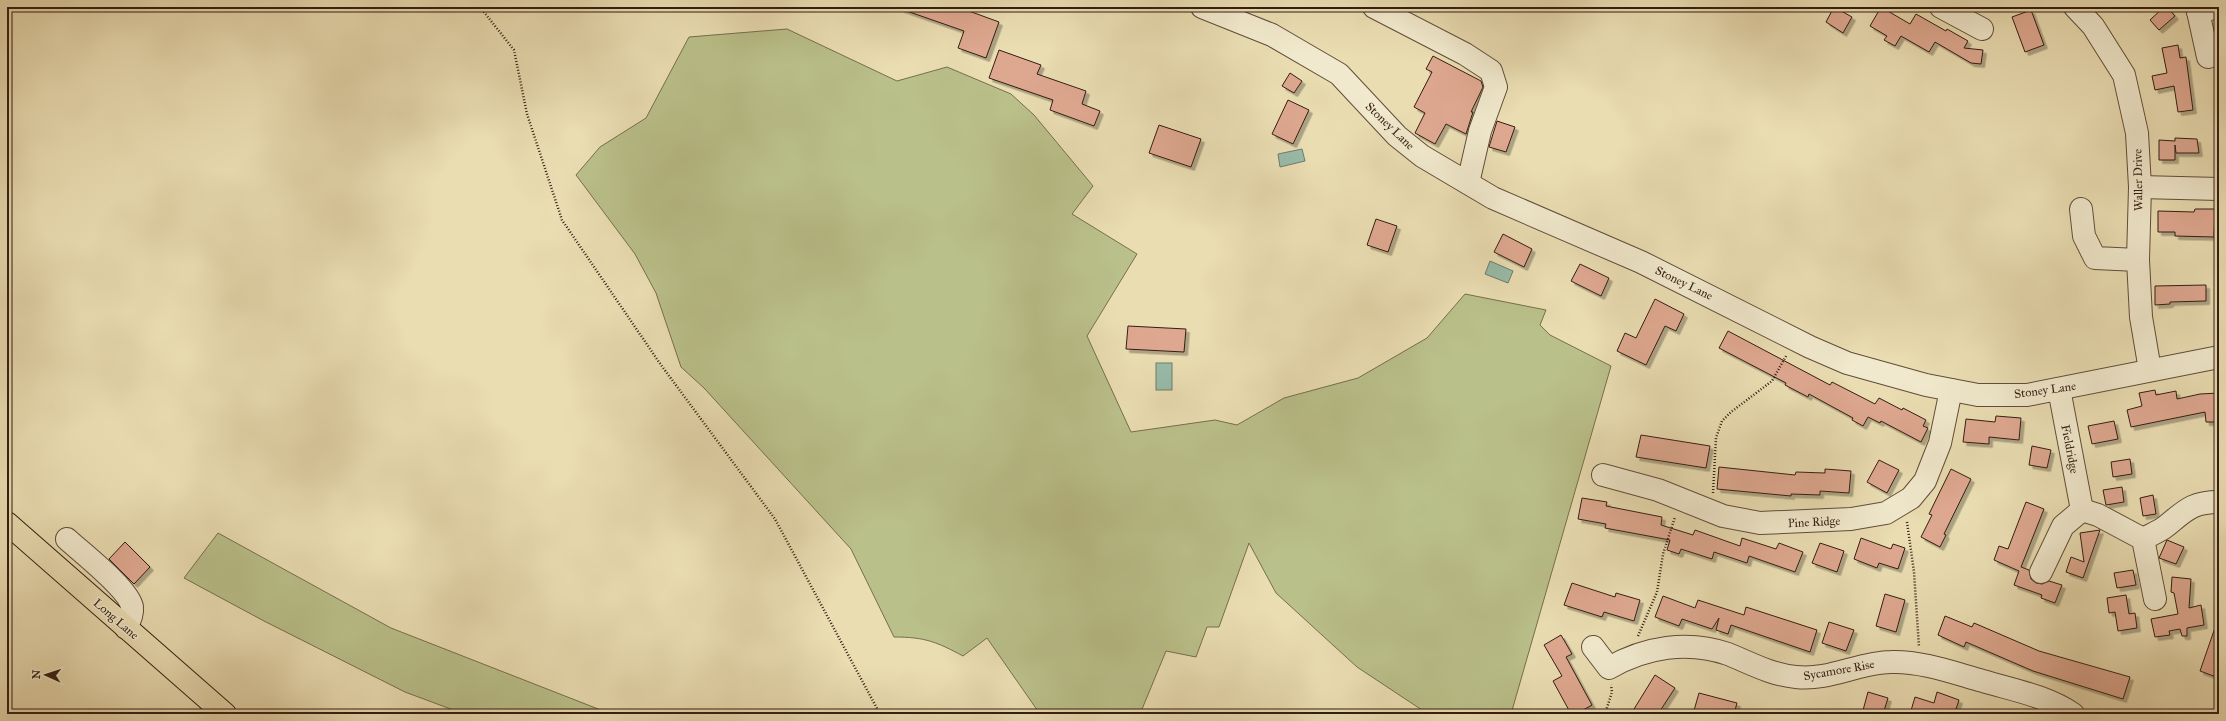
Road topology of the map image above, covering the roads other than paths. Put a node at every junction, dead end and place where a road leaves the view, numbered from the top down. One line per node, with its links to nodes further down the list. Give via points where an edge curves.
1 (1202, 7): 8 (street, Stoney Lane, via 1272,35 1339,74 1397,136 1422,156)
2 (1374, 7): 8 (street, via 1492,71 1496,87 1480,131)
3 (1941, 7): 6 (street)
4 (2075, 7): 9 (street, Waller Drive, via 2093,26 2124,75 2137,133)
5 (2204, 9): 7 (street)
6 (1982, 29)
7 (2208, 58)
8 (1468, 183): 16 (street, Stoney Lane, via 1494,198 1641,262 1846,363)
9 (2140, 187): 10 (street); 12 (street, Waller Drive)
10 (2219, 189)
11 (2081, 208): 12 (street, via 2084,236 2095,258)
12 (2138, 260): 14 (street, Waller Drive, via 2141,317)
13 (2219, 357): 14 (street, Stoney Lane)
14 (2150, 370): 15 (street, Stoney Lane)
15 (2059, 389): 16 (street, Stoney Lane, via 2027,395 1978,395); 19 (street, Fieldridge)
16 (1951, 390): 17 (street, Pine Ridge, via 1940,443 1925,481 1911,498 1886,513 1851,520 1760,523 1723,516 1658,490)
17 (1603, 475)
18 (2219, 502): 21 (street, via 2203,502 2190,506 2163,528)
19 (2082, 510): 21 (street, via 2098,515); 23 (street, via 2063,526)
20 (7, 523): 25 (main road, Long Lane)
21 (2143, 539): 24 (street)
22 (67, 540): 25 (street, via 129,599 132,610)
23 (2041, 572)
24 (2155, 599)
25 (126, 628): 27 (main road, Long Lane)
26 (1593, 647): 28 (street, Sycamore Rise, via 1609,668 1633,655 1665,648 1705,648 1797,678 1891,662 1918,664 2049,701)
27 (225, 714)
28 (2073, 714)

